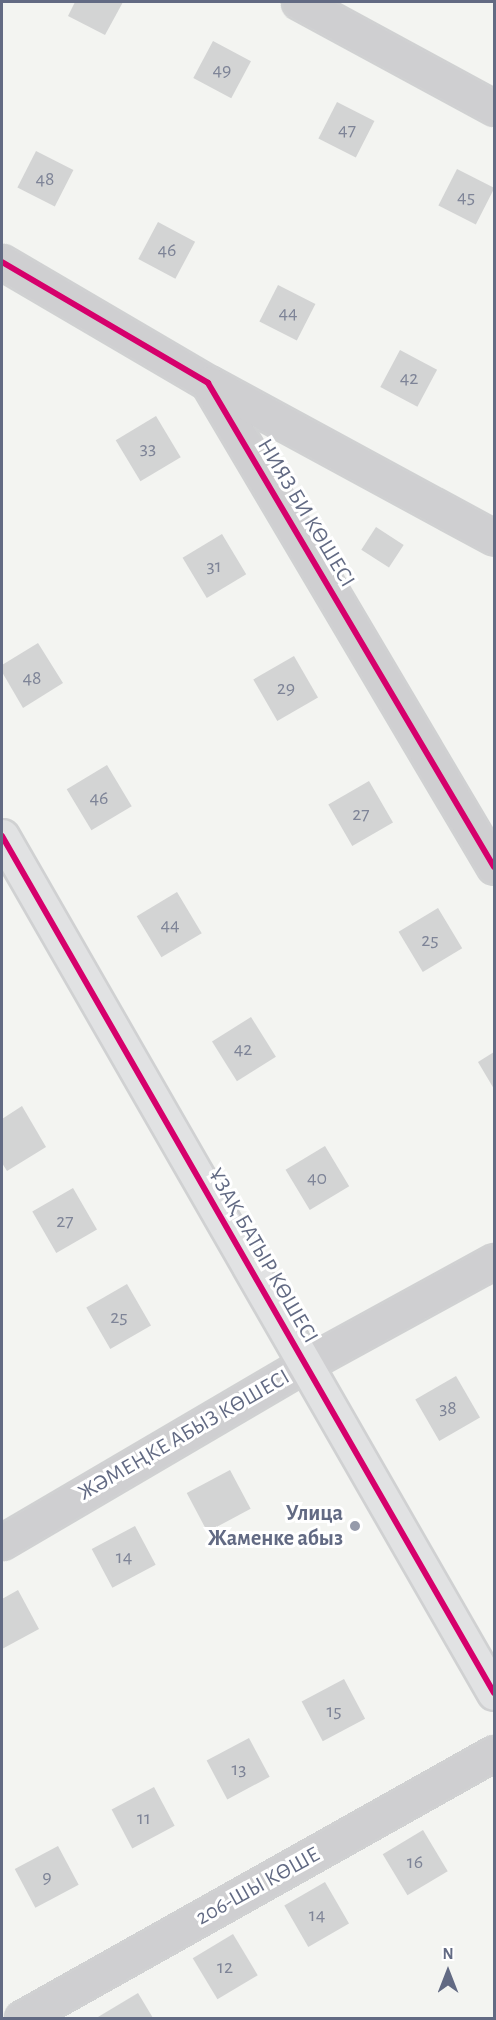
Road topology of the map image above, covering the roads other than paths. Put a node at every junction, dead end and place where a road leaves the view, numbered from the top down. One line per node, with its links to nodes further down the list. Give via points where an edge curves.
1 (299, 2): 2 (street)
2 (495, 108)
3 (2, 262): 4 (street, НИЯЗ БИ КӨШЕСІ)
4 (208, 383): 5 (street); 7 (street, НИЯЗ БИ КӨШЕСІ)
5 (495, 538)
6 (2, 836): 9 (street, ҰЗАҚ БАТЫР КӨШЕСІ)
7 (495, 867)
8 (495, 1261): 9 (street, ЖӘМЕҢКЕ АБЫЗ КӨШЕСІ)
9 (304, 1365): 10 (street, ЖӘМЕҢКЕ АБЫЗ КӨШЕСІ); 11 (street, ҰЗАҚ БАТЫР КӨШЕСІ)
10 (2, 1542)
11 (495, 1693)
12 (495, 1753): 13 (street, 206-ШЫ КӨШЕ)
13 (22, 2019)

